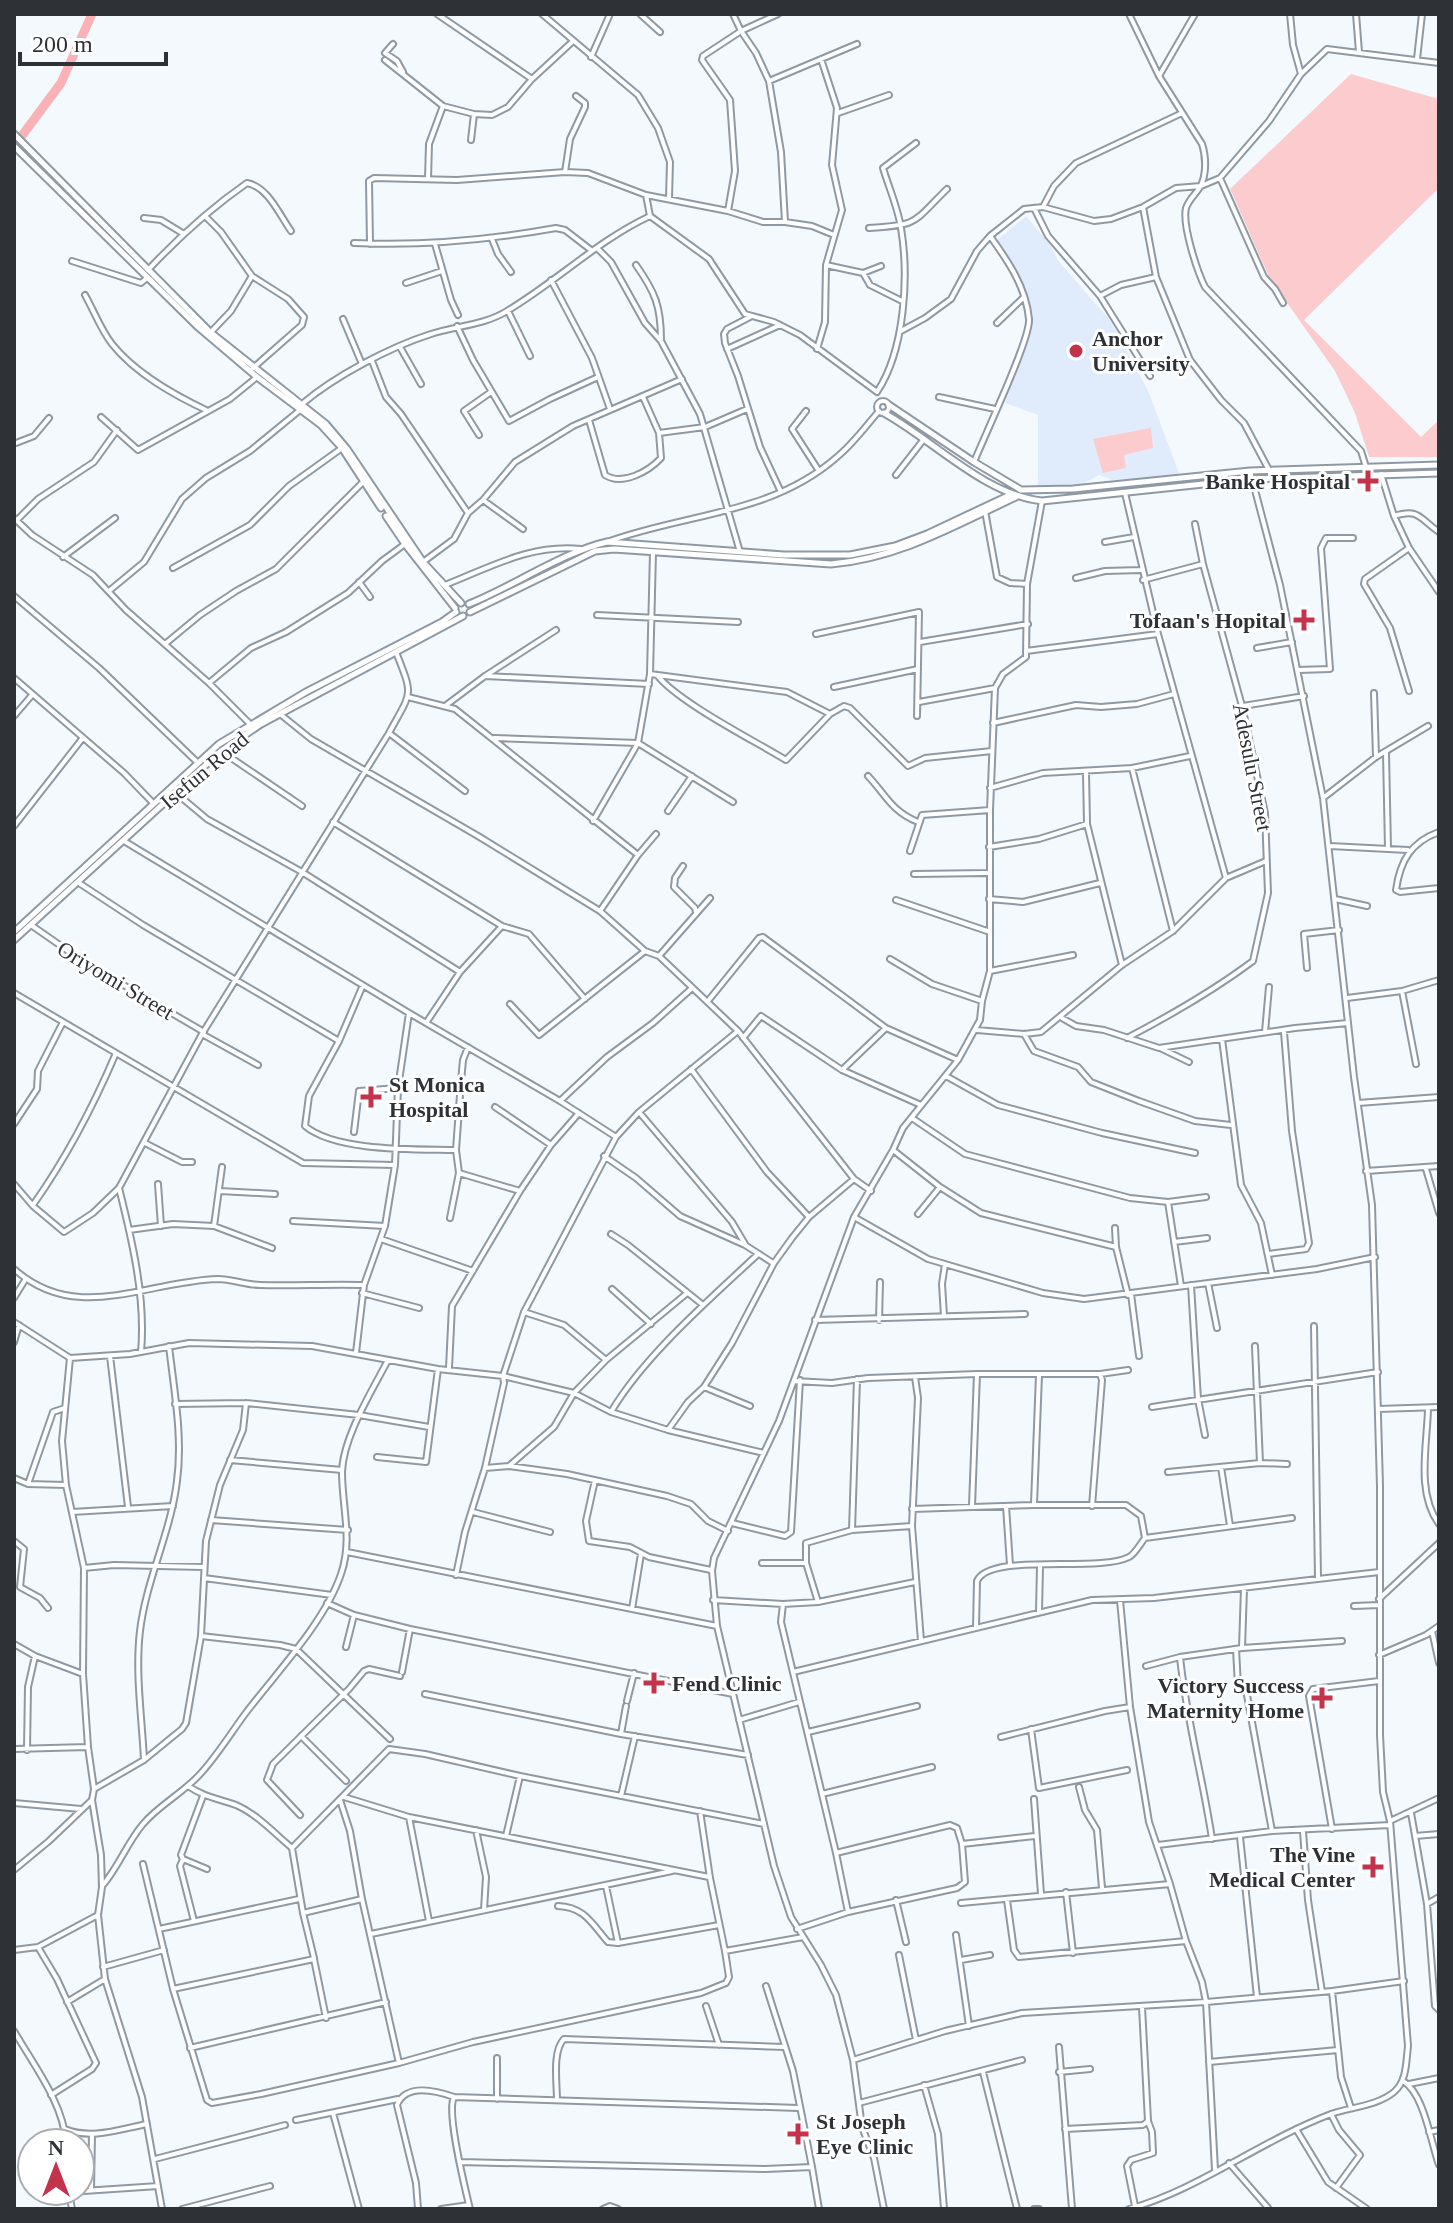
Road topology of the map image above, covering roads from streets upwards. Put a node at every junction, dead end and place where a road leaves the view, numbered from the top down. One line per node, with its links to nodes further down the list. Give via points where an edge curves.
1 (437, 14): 26 (street)
2 (542, 14): 14 (street)
3 (610, 14): 18 (street)
4 (640, 14): 13 (street)
5 (733, 14): 12 (street)
6 (778, 14): 12 (street)
7 (1129, 14): 25 (street)
8 (1195, 14): 25 (street)
9 (1290, 14): 23 (street)
10 (1356, 14): 17 (street)
11 (1422, 14): 20 (street)
12 (741, 31): 27 (street); 48 (street, via 702,60 730,100 735,171)
13 (660, 32)
14 (572, 42): 18 (street); 26 (street)
15 (393, 44): 24 (street, via 385,53)
16 (857, 44): 19 (street)
17 (1359, 52): 20 (street); 23 (street, via 1327,49)
18 (591, 57): 44 (street, via 638,95 658,128 670,162)
19 (821, 59): 27 (street); 31 (street)
20 (1417, 59): 22 (street)
21 (385, 60): 24 (street)
22 (1439, 63)
23 (1301, 74): 39 (street)
24 (404, 75): 30 (street)
25 (1159, 76): 32 (street)
26 (532, 79): 33 (street, via 501,113)
27 (769, 81): 52 (street)
28 (889, 95): 31 (street)
29 (576, 96): 38 (street, via 585,107 570,139)
30 (443, 106): 33 (street); 40 (street, via 429,144)
31 (838, 113): 57 (street, via 832,165 842,210)
32 (1182, 113): 41 (street, via 1205,152); 45 (street, via 1076,163)
33 (474, 114): 35 (street)
34 (14, 134): 68 (street)
35 (471, 140)
36 (916, 143): 53 (street, via 883,168)
37 (15, 148): 74 (street)
38 (565, 172): 40 (street); 43 (street, via 595,175)
39 (1220, 178): 41 (street); 81 (street, via 1264,277)
40 (428, 179): 61 (street, via 369,181)
41 (1201, 186): 46 (street, via 1176,188); 129 (street, via 1185,216 1205,287 1361,451)
42 (947, 189): 53 (street, via 918,220)
43 (646, 195): 44 (street); 49 (street)
44 (669, 198): 48 (street)
45 (1043, 207): 46 (street, via 1094,221); 47 (street)
46 (1143, 207): 73 (street)
47 (1034, 208): 58 (street, via 1024,209); 78 (street, via 1058,250)
48 (728, 211): 52 (street, via 763,222)
49 (650, 216): 63 (street); 84 (street, via 709,259)
50 (206, 217): 55 (street, via 216,204 250,183 265,193); 56 (street); 72 (street)
51 (144, 218): 56 (street, via 161,220)
52 (785, 222): 57 (street)
53 (901, 226): 54 (street); 80 (street)
54 (869, 228)
55 (291, 231)
56 (184, 234): 68 (street)
57 (834, 235): 66 (street)
58 (990, 236): 79 (street, via 1013,268); 89 (street, via 951,299)
59 (492, 239): 62 (street); 63 (street, via 559,228); 70 (street)
60 (354, 243): 61 (street)
61 (370, 244): 62 (street)
62 (435, 244): 69 (street)
63 (594, 250): 75 (street); 91 (street, via 611,262)
64 (72, 261): 74 (street, via 141,283)
65 (636, 265): 91 (street, via 660,308)
66 (826, 265): 71 (street); 94 (street, via 825,322)
67 (881, 266): 71 (street)
68 (148, 270): 90 (street)
69 (442, 271): 76 (street); 83 (street)
70 (511, 272)
71 (863, 273): 80 (street, via 870,285)
72 (252, 276): 90 (street, via 231,311); 98 (street, via 288,299 304,317 302,325)
73 (1156, 277): 78 (street); 130 (street, via 1190,360 1244,423)
74 (147, 278): 100 (street)
75 (551, 280): 82 (street); 101 (street)
76 (406, 283)
77 (85, 295): 114 (street, via 110,342 129,361 178,397)
78 (1100, 296): 99 (street)
79 (1025, 297): 86 (street); 113 (street, via 1029,328)
80 (902, 301): 89 (street)
81 (1283, 303)
82 (508, 311): 88 (street); 95 (street)
83 (458, 315)
84 (750, 317): 87 (street); 93 (street, via 725,331)
85 (343, 319): 97 (street)
86 (997, 323)
87 (780, 325): 93 (street); 94 (street)
88 (457, 326): 92 (street); 104 (street)
89 (901, 331): 105 (street)
90 (210, 332): 98 (street)
91 (661, 341): 102 (street)
92 (400, 347): 96 (street); 103 (street)
93 (727, 349): 112 (street)
94 (817, 349): 105 (street)
95 (530, 356)
96 (372, 361): 97 (street); 145 (street, via 386,397)
97 (362, 364): 110 (street)
98 (253, 368): 110 (street)
99 (1150, 376)
100 (257, 377): 110 (street); 114 (street)
101 (598, 377): 104 (street, via 509,421); 111 (street)
102 (682, 379): 106 (street); 120 (street)
103 (421, 384)
104 (491, 392): 123 (street, via 464,411)
105 (877, 392): 108 (street)
106 (643, 397): 111 (street); 122 (street)
107 (939, 397): 113 (street)
108 (881, 401): 109 (street); 116 (street, via 877,406)
109 (889, 405): 116 (street); 127 (street)
110 (300, 408): 126 (street); 162 (street, via 326,424 347,449); 171 (street, via 182,499 144,562)
111 (610, 409): 119 (street)
112 (747, 409): 120 (street); 139 (street)
113 (995, 409): 127 (street)
114 (208, 411): 121 (street, via 139,450)
115 (806, 411): 131 (street, via 792,429)
116 (882, 412): 124 (street); 131 (street)
117 (101, 417): 121 (street)
118 (49, 418): 125 (street, via 34,436)
119 (589, 419): 122 (street, via 610,478 635,477 658,462); 141 (street, via 515,462)
120 (705, 427): 122 (street); 144 (street)
121 (117, 430): 148 (street, via 94,462)
122 (659, 433)
123 (479, 435)
124 (924, 439): 135 (street); 140 (street)
125 (15, 442)
126 (342, 448): 137 (street); 164 (street, via 289,486 250,525)
127 (974, 462): 132 (street, via 1021,490 1037,491)
128 (1439, 465): 129 (street)
129 (1366, 467): 130 (street)
130 (1269, 470): 132 (street)
131 (819, 471): 139 (street)
132 (1250, 471): 136 (street)
133 (1439, 473): 134 (street)
134 (1381, 474): 136 (street); 146 (street)
135 (896, 475)
136 (1251, 479): 138 (street); 187 (street)
137 (364, 482): 156 (street); 188 (street, via 276,569 200,615)
138 (1124, 491): 142 (street); 152 (street)
139 (781, 492): 144 (street)
140 (1015, 495): 142 (street); 143 (street, Isefun Road); 160 (street, via 927,534 870,552)
141 (483, 500): 145 (street); 150 (street)
142 (1042, 501): 169 (street)
143 (985, 511): 159 (street, Isefun Road, via 898,552 851,562); 169 (street, via 997,577)
144 (730, 512): 154 (street, via 651,527); 160 (street)
145 (468, 513): 162 (street, via 454,539)
146 (1394, 516): 151 (street, via 1416,513); 157 (street)
147 (115, 518): 161 (street)
148 (15, 520): 161 (street)
149 (1195, 524): 163 (street, Adesulu Street)
150 (523, 529)
151 (1439, 532)
152 (1134, 537): 155 (street); 165 (street)
153 (1353, 538): 193 (street, via 1326,538 1321,548 1330,669)
154 (607, 542): 158 (street); 160 (street)
155 (1105, 542)
156 (405, 544): 168 (street); 177 (street)
157 (1409, 548): 172 (street); 202 (street, via 1364,584 1390,628)
158 (582, 549): 170 (street, via 529,552); 176 (street)
159 (653, 552): 178 (street, Isefun Road, via 595,551); 180 (street)
160 (740, 552)
161 (63, 557): 171 (street)
162 (423, 562): 170 (street)
163 (1203, 564): 167 (street); 210 (street, Adesulu Street)
164 (173, 568)
165 (1141, 570): 166 (street); 167 (street)
166 (1076, 578)
167 (1143, 580): 185 (street)
168 (359, 582): 174 (street); 198 (street, via 286,632 251,648)
169 (1027, 584): 182 (street)
170 (443, 586): 175 (street)
171 (109, 591): 188 (street)
172 (1439, 592)
173 (14, 596): 227 (street)
174 (370, 597)
175 (461, 603): 176 (street); 177 (street, Isefun Road)
176 (469, 604): 178 (street)
177 (456, 610): 178 (street); 216 (street, Isefun Road)
178 (466, 614): 191 (street, Isefun Road)
179 (597, 615): 180 (street)
180 (652, 616): 181 (street); 194 (street)
181 (738, 622)
182 (1028, 624): 186 (street); 190 (street)
183 (556, 630): 196 (street)
184 (816, 634): 186 (street, via 915,611 920,615)
185 (1158, 634): 190 (street); 204 (street)
186 (920, 642): 192 (street)
187 (1292, 642): 189 (street); 193 (street)
188 (165, 644): 198 (street)
189 (1257, 648)
190 (1026, 651): 201 (street)
191 (396, 652): 207 (street, via 410,688); 211 (street, Isefun Road)
192 (919, 669): 200 (street); 208 (street)
193 (1298, 670): 206 (street)
194 (650, 674): 195 (street); 199 (street)
195 (657, 675): 212 (street, via 787,692); 212 (street, via 786,760)
196 (485, 676): 199 (street); 209 (street)
197 (14, 678): 205 (street)
198 (209, 683): 216 (street)
199 (649, 684): 221 (street)
200 (834, 687)
201 (995, 688): 208 (street); 215 (street)
202 (1409, 691)
203 (1374, 693): 226 (street)
204 (1174, 694): 215 (street, via 1137,704 1076,705); 225 (street)
205 (32, 695): 213 (street); 220 (street)
206 (1304, 696): 210 (street); 236 (street)
207 (408, 697): 209 (street); 218 (street)
208 (919, 702): 214 (street)
209 (445, 706): 219 (street)
210 (1242, 706): 256 (street, Adesulu Street, via 1265,813)
211 (280, 714): 216 (street, Isefun Road); 229 (street)
212 (830, 714): 223 (street, via 850,708 908,766 925,758)
213 (14, 716)
214 (917, 716)
215 (993, 723): 223 (street)
216 (252, 726): 222 (street, Isefun Road); 227 (street, Isefun Road)
217 (1428, 726): 224 (street)
218 (389, 733): 229 (street); 234 (street)
219 (491, 738): 221 (street); 242 (street)
220 (82, 739): 238 (street); 246 (street)
221 (638, 743): 231 (street); 242 (street)
222 (221, 751): 235 (street, Isefun Road); 239 (street)
223 (992, 751): 233 (street)
224 (1386, 752): 226 (street); 252 (street)
225 (1190, 756): 228 (street); 261 (street)
226 (1376, 757): 236 (street)
227 (197, 762): 238 (street, Isefun Road)
228 (1132, 768): 230 (street); 277 (street)
229 (364, 771): 243 (street); 270 (street)
230 (1086, 772): 233 (street, via 1043,773); 245 (street)
231 (692, 776): 237 (street); 241 (street)
232 (868, 776): 244 (street, via 902,816)
233 (990, 788): 240 (street)
234 (465, 791)
235 (176, 793): 249 (street, Isefun Road); 258 (street, via 207,819)
236 (1323, 798): 250 (street)
237 (733, 802)
238 (153, 803): 275 (street, Isefun Road)
239 (302, 806)
240 (990, 810): 244 (street, via 927,813); 251 (street)
241 (668, 811)
242 (593, 821): 255 (street)
243 (333, 822): 258 (street); 273 (street)
244 (918, 822): 254 (street)
245 (1087, 824): 251 (street); 263 (street)
246 (14, 826)
247 (1439, 832): 253 (street)
248 (656, 834): 255 (street)
249 (124, 841): 262 (street, Isefun Road); 274 (street)
250 (1330, 846): 252 (street); 267 (street)
251 (989, 847): 259 (street)
252 (1388, 849): 253 (street)
253 (1408, 850): 264 (street, via 1396,890)
254 (910, 851)
255 (638, 855): 270 (street)
256 (1267, 861): 261 (street); 313 (street, Adesulu Street, via 1268,893 1253,961 1166,1019)
257 (683, 866): 271 (street, via 674,887)
258 (302, 872): 274 (street); 287 (street)
259 (988, 873): 260 (street); 266 (street)
260 (914, 874)
261 (1226, 878): 277 (street)
262 (79, 883): 272 (street, Isefun Road); 288 (street)
263 (1100, 883): 266 (street, via 1023,902); 284 (street)
264 (1439, 888)
265 (710, 898): 271 (street)
266 (989, 899): 278 (street)
267 (1335, 899): 269 (street); 276 (street)
268 (896, 900): 278 (street)
269 (1367, 906)
270 (600, 911): 280 (street)
271 (696, 912): 282 (street)
272 (31, 925): 279 (street, Isefun Road); 310 (street, Oriyomi Street)
273 (502, 926): 287 (street); 296 (street, via 529,934)
274 (268, 927): 288 (street); 290 (street)
275 (16, 928)
276 (1339, 930): 285 (street, via 1304,934); 295 (street)
277 (1173, 931): 284 (street)
278 (990, 932): 286 (street)
279 (14, 940)
280 (645, 951): 282 (street); 296 (street)
281 (1073, 955): 286 (street)
282 (659, 956): 292 (street)
283 (890, 959): 297 (street, via 932,984)
284 (1122, 965): 301 (street)
285 (1307, 968)
286 (990, 971): 297 (street)
287 (460, 972): 303 (street)
288 (236, 979): 310 (street); 315 (street)
289 (1439, 980): 293 (street)
290 (363, 985): 300 (street); 315 (street)
291 (1269, 987): 309 (street)
292 (691, 989): 298 (street); 329 (street)
293 (1402, 991): 295 (street); 321 (street)
294 (14, 993): 302 (street)
295 (1347, 998): 304 (street)
296 (585, 999): 299 (street, via 539,1035)
297 (982, 1001): 306 (street)
298 (707, 1002): 305 (street, via 763,937); 307 (street)
299 (510, 1004)
300 (409, 1013): 303 (street); 327 (street)
301 (1062, 1017): 311 (street, via 1041,1032); 313 (street, via 1076,1026)
302 (63, 1022): 318 (street); 336 (street, via 38,1071 37,1089)
303 (426, 1023): 316 (street)
304 (1348, 1023): 308 (street); 330 (street)
305 (886, 1028): 319 (street); 324 (street)
306 (977, 1030): 311 (street); 319 (street)
307 (738, 1031): 312 (street); 323 (street)
308 (1284, 1031): 309 (street); 386 (street, via 1309,1243 1306,1249)
309 (1265, 1032): 314 (street)
310 (203, 1033): 322 (street, Oriyomi Street); 326 (street)
311 (1024, 1034): 339 (street, via 1034,1051 1078,1067 1091,1082 1195,1121)
312 (743, 1038): 324 (street, via 761,1016); 356 (street)
313 (1127, 1038): 317 (street)
314 (1222, 1039): 317 (street); 339 (street)
315 (339, 1041): 344 (street, via 309,1096 305,1126 359,1145)
316 (468, 1047): 329 (street); 345 (street)
317 (1159, 1048): 320 (street)
318 (116, 1053): 326 (street); 367 (street, via 63,1163)
319 (958, 1060): 325 (street)
320 (1189, 1062)
321 (1416, 1064)
322 (258, 1065)
323 (691, 1068): 334 (street); 370 (street, via 767,1172)
324 (842, 1070): 331 (street)
325 (946, 1076): 331 (street); 347 (street, via 1006,1107)
326 (175, 1086): 342 (street); 350 (street, via 303,1163)
327 (398, 1088): 340 (street, via 359,1091); 344 (street)
328 (1439, 1097): 330 (street)
329 (560, 1101): 335 (street)
330 (1358, 1103): 354 (street)
331 (921, 1105): 337 (street)
332 (495, 1107): 343 (street)
333 (14, 1111): 336 (street)
334 (639, 1112): 341 (street); 383 (street, via 732,1222)
335 (579, 1113): 341 (street); 343 (street)
336 (18, 1116): 338 (street)
337 (911, 1118): 346 (street); 366 (street, via 967,1155 1130,1198)
338 (14, 1124)
339 (1231, 1125): 386 (street, via 1241,1189 1261,1223)
340 (354, 1132)
341 (616, 1137): 348 (street)
342 (145, 1143): 349 (street); 360 (street)
343 (551, 1145): 362 (street)
344 (395, 1149): 345 (street); 350 (street)
345 (456, 1150): 355 (street)
346 (893, 1150): 359 (street); 363 (street)
347 (1195, 1153)
348 (604, 1156): 383 (street, via 680,1216); 408 (street)
349 (192, 1162)
350 (395, 1165): 376 (street)
351 (1439, 1166): 353 (street)
352 (222, 1167): 361 (street)
353 (1426, 1169): 354 (street); 368 (street)
354 (1366, 1171): 388 (street)
355 (459, 1173): 362 (street); 372 (street)
356 (854, 1179): 363 (street); 370 (street)
357 (14, 1184): 367 (street)
358 (158, 1184): 374 (street)
359 (940, 1187): 369 (street); 384 (street, via 981,1213)
360 (119, 1188): 367 (street, via 66,1232); 378 (street)
361 (220, 1191): 364 (street); 375 (street)
362 (520, 1191): 392 (street)
363 (871, 1191): 371 (street)
364 (275, 1194)
365 (1206, 1197): 366 (street)
366 (1168, 1202): 382 (street)
367 (33, 1206)
368 (1439, 1213)
369 (918, 1214)
370 (809, 1217): 389 (street)
371 (854, 1217): 390 (street); 411 (street)
372 (450, 1218)
373 (293, 1221): 376 (street)
374 (161, 1226): 375 (street); 378 (street)
375 (214, 1226): 385 (street)
376 (385, 1226): 381 (street)
377 (1115, 1228): 384 (street)
378 (129, 1230): 401 (street)
379 (611, 1234): 403 (street)
380 (1207, 1238): 382 (street)
381 (381, 1239): 392 (street); 397 (street)
382 (1174, 1242): 399 (street)
383 (745, 1245): 387 (street)
384 (1116, 1247): 404 (street)
385 (272, 1248)
386 (1268, 1254): 393 (street)
387 (757, 1255): 389 (street); 406 (street)
388 (1375, 1257): 393 (street); 431 (street)
389 (774, 1263): 440 (street)
390 (945, 1264): 404 (street, via 1043,1293 1084,1299); 410 (street)
391 (14, 1269): 394 (street)
392 (473, 1271): 428 (street, via 452,1306)
393 (1272, 1275): 396 (street)
394 (25, 1279): 401 (street, via 47,1292 72,1297); 405 (street)
395 (880, 1282): 412 (street)
396 (1208, 1283): 398 (street); 417 (street)
397 (364, 1285): 401 (street, via 257,1285 223,1279); 402 (street)
398 (1191, 1285): 399 (street); 443 (street)
399 (1181, 1286): 404 (street)
400 (612, 1289): 414 (street)
401 (138, 1291): 421 (street)
402 (362, 1293): 407 (street); 422 (street)
403 (686, 1294): 406 (street); 414 (street)
404 (1129, 1294): 424 (street)
405 (14, 1298)
406 (703, 1305): 452 (street, via 624,1389)
407 (419, 1308)
408 (524, 1312): 427 (street, via 564,1325); 435 (street)
409 (1025, 1314): 410 (street)
410 (944, 1316): 412 (street)
411 (815, 1320): 412 (street); 438 (street)
412 (879, 1320)
413 (14, 1322): 415 (street)
414 (651, 1324): 427 (street)
415 (19, 1325): 418 (street); 425 (street)
416 (1314, 1326): 439 (street)
417 (1217, 1328)
418 (14, 1342)
419 (169, 1346): 421 (street); 422 (street, via 312,1346); 445 (street)
420 (1255, 1346): 441 (street)
421 (141, 1352): 423 (street)
422 (356, 1353): 426 (street)
423 (110, 1356): 425 (street); 476 (street)
424 (1139, 1356)
425 (70, 1358): 449 (street)
426 (388, 1360): 429 (street); 453 (street)
427 (606, 1360): 442 (street)
428 (449, 1368): 429 (street); 435 (street)
429 (438, 1369): 454 (street)
430 (1128, 1370): 433 (street)
431 (1378, 1372): 439 (street); 450 (street)
432 (977, 1374): 434 (street); 436 (street); 473 (street)
433 (1100, 1374): 434 (street); 475 (street)
434 (1039, 1375): 471 (street)
435 (503, 1376): 442 (street); 464 (street)
436 (915, 1377): 437 (street); 477 (street)
437 (857, 1379): 438 (street); 487 (street)
438 (797, 1381): 457 (street); 482 (street, via 791,1532 785,1536)
439 (1316, 1381): 441 (street); 506 (street)
440 (704, 1387): 446 (street); 455 (street)
441 (1256, 1390): 443 (street); 460 (street)
442 (574, 1393): 452 (street); 462 (street, via 554,1427)
443 (1198, 1399): 447 (street); 456 (street)
444 (246, 1403): 445 (street); 453 (street); 459 (street, via 243,1430)
445 (175, 1404): 472 (street, via 179,1452)
446 (750, 1406)
447 (1152, 1407)
448 (1439, 1407): 451 (street)
449 (65, 1408): 469 (street, via 53,1412); 470 (street)
450 (1378, 1409): 451 (street); 503 (street)
451 (1428, 1409): 483 (street, via 1425,1485)
452 (611, 1412): 455 (street)
453 (359, 1415): 454 (street); 465 (street)
454 (429, 1427): 458 (street, via 426,1462)
455 (668, 1430): 457 (street)
456 (1205, 1435)
457 (764, 1453): 482 (street)
458 (377, 1457)
459 (230, 1460): 465 (street); 481 (street)
460 (1260, 1463): 461 (street); 463 (street)
461 (1287, 1464)
462 (509, 1466): 464 (street); 468 (street)
463 (1221, 1467): 466 (street); 485 (street)
464 (485, 1468): 479 (street)
465 (342, 1470): 486 (street)
466 (1168, 1472)
467 (14, 1478): 469 (street)
468 (595, 1480): 488 (street, via 687,1502); 494 (street, via 586,1521 589,1541 630,1547)
469 (28, 1484): 470 (street)
470 (66, 1485): 478 (street)
471 (1034, 1505): 474 (street); 475 (street)
472 (173, 1506): 476 (street); 498 (street)
473 (972, 1506): 474 (street); 477 (street)
474 (1006, 1506): 497 (street)
475 (1092, 1506): 490 (street, via 1126,1505 1137,1511)
476 (128, 1507): 478 (street)
477 (912, 1509): 484 (street)
478 (72, 1512): 501 (street)
479 (473, 1512): 489 (street); 504 (street)
480 (1292, 1518): 485 (street)
481 (211, 1520): 486 (street); 500 (street)
482 (731, 1523): 488 (street)
483 (1439, 1524)
484 (912, 1526): 487 (street); 507 (street)
485 (1230, 1526): 490 (street)
486 (348, 1530): 493 (street)
487 (852, 1530): 496 (street, via 806,1543)
488 (728, 1531): 502 (street)
489 (550, 1532)
490 (1145, 1538): 499 (street, via 1128,1558)
491 (14, 1541): 517 (street, via 24,1549 20,1587)
492 (1439, 1543): 513 (street)
493 (347, 1552): 504 (street); 509 (street)
494 (641, 1554): 502 (street); 518 (street)
495 (762, 1563): 496 (street)
496 (806, 1563): 512 (street)
497 (1010, 1565): 499 (street); 523 (street, via 980,1575)
498 (156, 1566): 500 (street); 501 (street); 562 (street, via 139,1634)
499 (1040, 1566): 519 (street)
500 (203, 1567): 505 (street)
501 (84, 1568): 540 (street)
502 (712, 1571): 510 (street)
503 (1379, 1572): 506 (street); 513 (street)
504 (456, 1575): 518 (street)
505 (204, 1578): 509 (street); 526 (street)
506 (1318, 1578): 508 (street)
507 (915, 1582): 512 (street); 527 (street)
508 (1244, 1588): 511 (street); 532 (street)
509 (332, 1595): 514 (street)
510 (713, 1600): 515 (street); 521 (street)
511 (1120, 1600): 519 (street, via 1092,1600); 549 (street)
512 (818, 1602): 515 (street)
513 (1379, 1602): 516 (street); 533 (street)
514 (327, 1603): 520 (street); 531 (street)
515 (783, 1604): 538 (street, via 781,1622)
516 (1354, 1606)
517 (48, 1608)
518 (632, 1609): 521 (street)
519 (1039, 1612): 523 (street)
520 (354, 1615): 524 (street); 530 (street)
521 (717, 1626): 545 (street)
522 (1439, 1626): 525 (street)
523 (976, 1628): 527 (street)
524 (410, 1629): 539 (street); 543 (street, via 401,1674 366,1670)
525 (1432, 1631): 533 (street); 536 (street)
526 (201, 1636): 531 (street); 562 (street, via 186,1723)
527 (921, 1641): 538 (street)
528 (1342, 1641): 532 (street)
529 (15, 1647): 534 (street)
530 (346, 1647)
531 (296, 1649): 543 (street); 567 (street)
532 (1239, 1649): 535 (street); 542 (street)
533 (1379, 1655): 541 (street)
534 (35, 1656): 540 (street); 560 (street, via 28,1687)
535 (1180, 1657): 537 (street); 594 (street)
536 (1439, 1663)
537 (1146, 1666)
538 (793, 1672): 547 (street)
539 (634, 1673): 545 (street); 553 (street)
540 (83, 1674): 558 (street)
541 (1380, 1681): 583 (street, via 1383,1792); 585 (street, via 1313,1689 1309,1696)
542 (1238, 1686)
543 (342, 1694): 554 (street); 557 (street)
544 (425, 1694): 553 (street)
545 (733, 1694): 550 (street)
546 (1247, 1695): 588 (street)
547 (799, 1702): 550 (street); 552 (street)
548 (917, 1706): 552 (street)
549 (1130, 1707): 551 (street); 596 (street, via 1146,1810)
550 (739, 1720): 561 (street)
551 (1031, 1729): 556 (street); 564 (street, via 1039,1788)
552 (808, 1732): 570 (street)
553 (621, 1734): 555 (street)
554 (301, 1736): 566 (street); 581 (street, via 267,1776)
555 (635, 1736): 561 (street); 572 (street)
556 (1001, 1737)
557 (390, 1739)
558 (88, 1747): 560 (street); 569 (street)
559 (14, 1749): 560 (street)
560 (27, 1750)
561 (748, 1755): 584 (street)
562 (144, 1760): 569 (street)
563 (932, 1767): 570 (street)
564 (1127, 1770)
565 (520, 1776): 572 (street); 573 (street, via 389,1749); 590 (street)
566 (346, 1781)
567 (188, 1786): 571 (street); 608 (street, via 145,1822)
568 (1079, 1787): 609 (street, via 1097,1830)
569 (94, 1789): 576 (street)
570 (822, 1794): 598 (street)
571 (203, 1796): 597 (street, via 249,1813); 599 (street)
572 (621, 1796): 579 (street)
573 (342, 1798): 582 (street); 597 (street); 614 (street)
574 (1439, 1798): 580 (street)
575 (1034, 1799): 591 (street)
576 (92, 1800): 578 (street); 608 (street)
577 (14, 1803): 578 (street)
578 (81, 1809): 602 (street)
579 (700, 1811): 584 (street); 605 (street)
580 (1411, 1813): 583 (street); 592 (street)
581 (300, 1815)
582 (409, 1817): 586 (street); 625 (street)
583 (1390, 1823): 585 (street); 646 (street)
584 (765, 1824): 628 (street)
585 (1332, 1829): 587 (street)
586 (476, 1830): 590 (street); 620 (street, via 486,1877)
587 (1303, 1830): 588 (street); 650 (street)
588 (1272, 1831): 593 (street)
589 (1439, 1834): 592 (street)
590 (506, 1836): 604 (street)
591 (1036, 1836): 595 (street); 611 (street)
592 (1415, 1836): 618 (street)
593 (1240, 1837): 594 (street); 651 (street)
594 (1212, 1839): 596 (street)
595 (962, 1844): 598 (street, via 957,1828 950,1825); 615 (street, via 963,1886)
596 (1158, 1845): 606 (street)
597 (292, 1848): 613 (street)
598 (836, 1853): 621 (street)
599 (183, 1859): 603 (street); 624 (street, via 180,1866)
600 (14, 1861): 602 (street)
601 (143, 1864): 627 (street)
602 (16, 1868)
603 (207, 1869)
604 (674, 1870): 605 (street); 607 (street)
605 (710, 1878): 626 (street)
606 (1170, 1884): 609 (street); 632 (street)
607 (606, 1886): 620 (street); 634 (street)
608 (102, 1887): 623 (street)
609 (1102, 1888): 610 (street)
610 (1066, 1892): 611 (street); 639 (street)
611 (1041, 1894): 616 (street)
612 (1439, 1897): 618 (street)
613 (299, 1899): 622 (street); 624 (street)
614 (362, 1899): 622 (street); 629 (street)
615 (896, 1900): 621 (street); 633 (street)
616 (1007, 1900): 617 (street); 639 (street, via 1017,1956)
617 (961, 1903)
618 (1427, 1904): 657 (street)
619 (558, 1906): 634 (street, via 583,1912 608,1942)
620 (484, 1910): 625 (street)
621 (848, 1912): 628 (street)
622 (303, 1913): 642 (street)
623 (98, 1915): 635 (street); 644 (street)
624 (194, 1921): 627 (street)
625 (429, 1921): 629 (street)
626 (719, 1925): 634 (street); 638 (street)
627 (159, 1929): 637 (street)
628 (797, 1929): 631 (street)
629 (371, 1934): 653 (street)
630 (956, 1935): 643 (street)
631 (803, 1937): 638 (street); 668 (street, via 836,1995)
632 (1186, 1941): 639 (street); 654 (street)
633 (906, 1942)
634 (618, 1943)
635 (38, 1947): 636 (street); 652 (street)
636 (14, 1950)
637 (164, 1950): 644 (street); 648 (street)
638 (725, 1951): 671 (street, via 729,1977 701,1993)
639 (1073, 1953)
640 (899, 1955): 661 (street)
641 (990, 1955): 643 (street)
642 (314, 1959): 648 (street); 658 (street)
643 (961, 1960): 659 (street)
644 (103, 1967): 645 (street)
645 (105, 1979): 652 (street); 690 (street)
646 (1404, 1981): 649 (street); 676 (street)
647 (766, 1986): 663 (street)
648 (173, 1989): 665 (street)
649 (1332, 1991): 650 (street); 666 (street)
650 (1322, 1992): 651 (street)
651 (1257, 1997): 654 (street)
652 (67, 2002): 678 (street, via 96,2063)
653 (387, 2002): 658 (street); 671 (street)
654 (1206, 2002): 656 (street); 670 (street)
655 (706, 2006): 662 (street)
656 (1142, 2007): 659 (street, via 1022,2013); 689 (street)
657 (1439, 2010)
658 (326, 2018): 665 (street)
659 (969, 2026): 661 (street)
660 (14, 2031): 678 (street)
661 (916, 2040): 668 (street)
662 (719, 2045): 663 (street); 682 (street, via 564,2039 557,2052)
663 (785, 2047): 684 (street)
664 (1059, 2047): 674 (street)
665 (190, 2048): 671 (street, via 212,2103)
666 (1338, 2050): 670 (street); 685 (street)
667 (497, 2058): 681 (street)
668 (853, 2060): 683 (street)
669 (1022, 2060): 673 (street)
670 (1209, 2062): 703 (street)
671 (399, 2063)
672 (1090, 2069): 674 (street)
673 (983, 2072): 677 (street); 720 (street)
674 (1059, 2072): 693 (street)
675 (1439, 2078): 676 (street)
676 (1406, 2082): 685 (street, via 1382,2100); 696 (street)
677 (924, 2085): 683 (street); 719 (street, via 938,2134)
678 (51, 2095): 692 (street)
679 (454, 2097): 680 (street, via 427,2090); 681 (street); 699 (street)
680 (398, 2099): 686 (street); 713 (street)
681 (497, 2099): 682 (street)
682 (557, 2100): 684 (street)
683 (859, 2103): 718 (street)
684 (798, 2108): 702 (street)
685 (1351, 2108): 687 (street)
686 (333, 2113): 688 (street); 712 (street)
687 (1331, 2114): 694 (street); 706 (street, via 1360,2155)
688 (296, 2120)
689 (1148, 2121): 693 (street); 709 (street, via 1153,2153 1127,2166)
690 (147, 2124): 697 (street); 698 (street)
691 (285, 2125): 698 (street)
692 (64, 2127)
693 (1065, 2129): 721 (street)
694 (1296, 2129): 700 (street); 706 (street)
695 (1439, 2130): 696 (street)
696 (1429, 2132): 701 (street)
697 (96, 2133)
698 (155, 2159): 704 (street)
699 (460, 2162): 702 (street); 708 (street)
700 (1229, 2163): 703 (street); 723 (street)
701 (1439, 2165)
702 (812, 2167): 717 (street)
703 (1215, 2170): 709 (street)
704 (158, 2186): 707 (street); 710 (street)
705 (270, 2186): 711 (street)
706 (1336, 2188): 724 (street)
707 (96, 2190)
708 (469, 2207): 714 (street)
709 (1135, 2207): 722 (street)
710 (162, 2209)
711 (182, 2209)
712 (359, 2209)
713 (418, 2209)
714 (441, 2209)
715 (603, 2209): 716 (street)
716 (618, 2209)
717 (819, 2209)
718 (884, 2209)
719 (944, 2209)
720 (1017, 2209)
721 (1072, 2209)
722 (1129, 2209)
723 (1269, 2209)
724 (1367, 2209)

